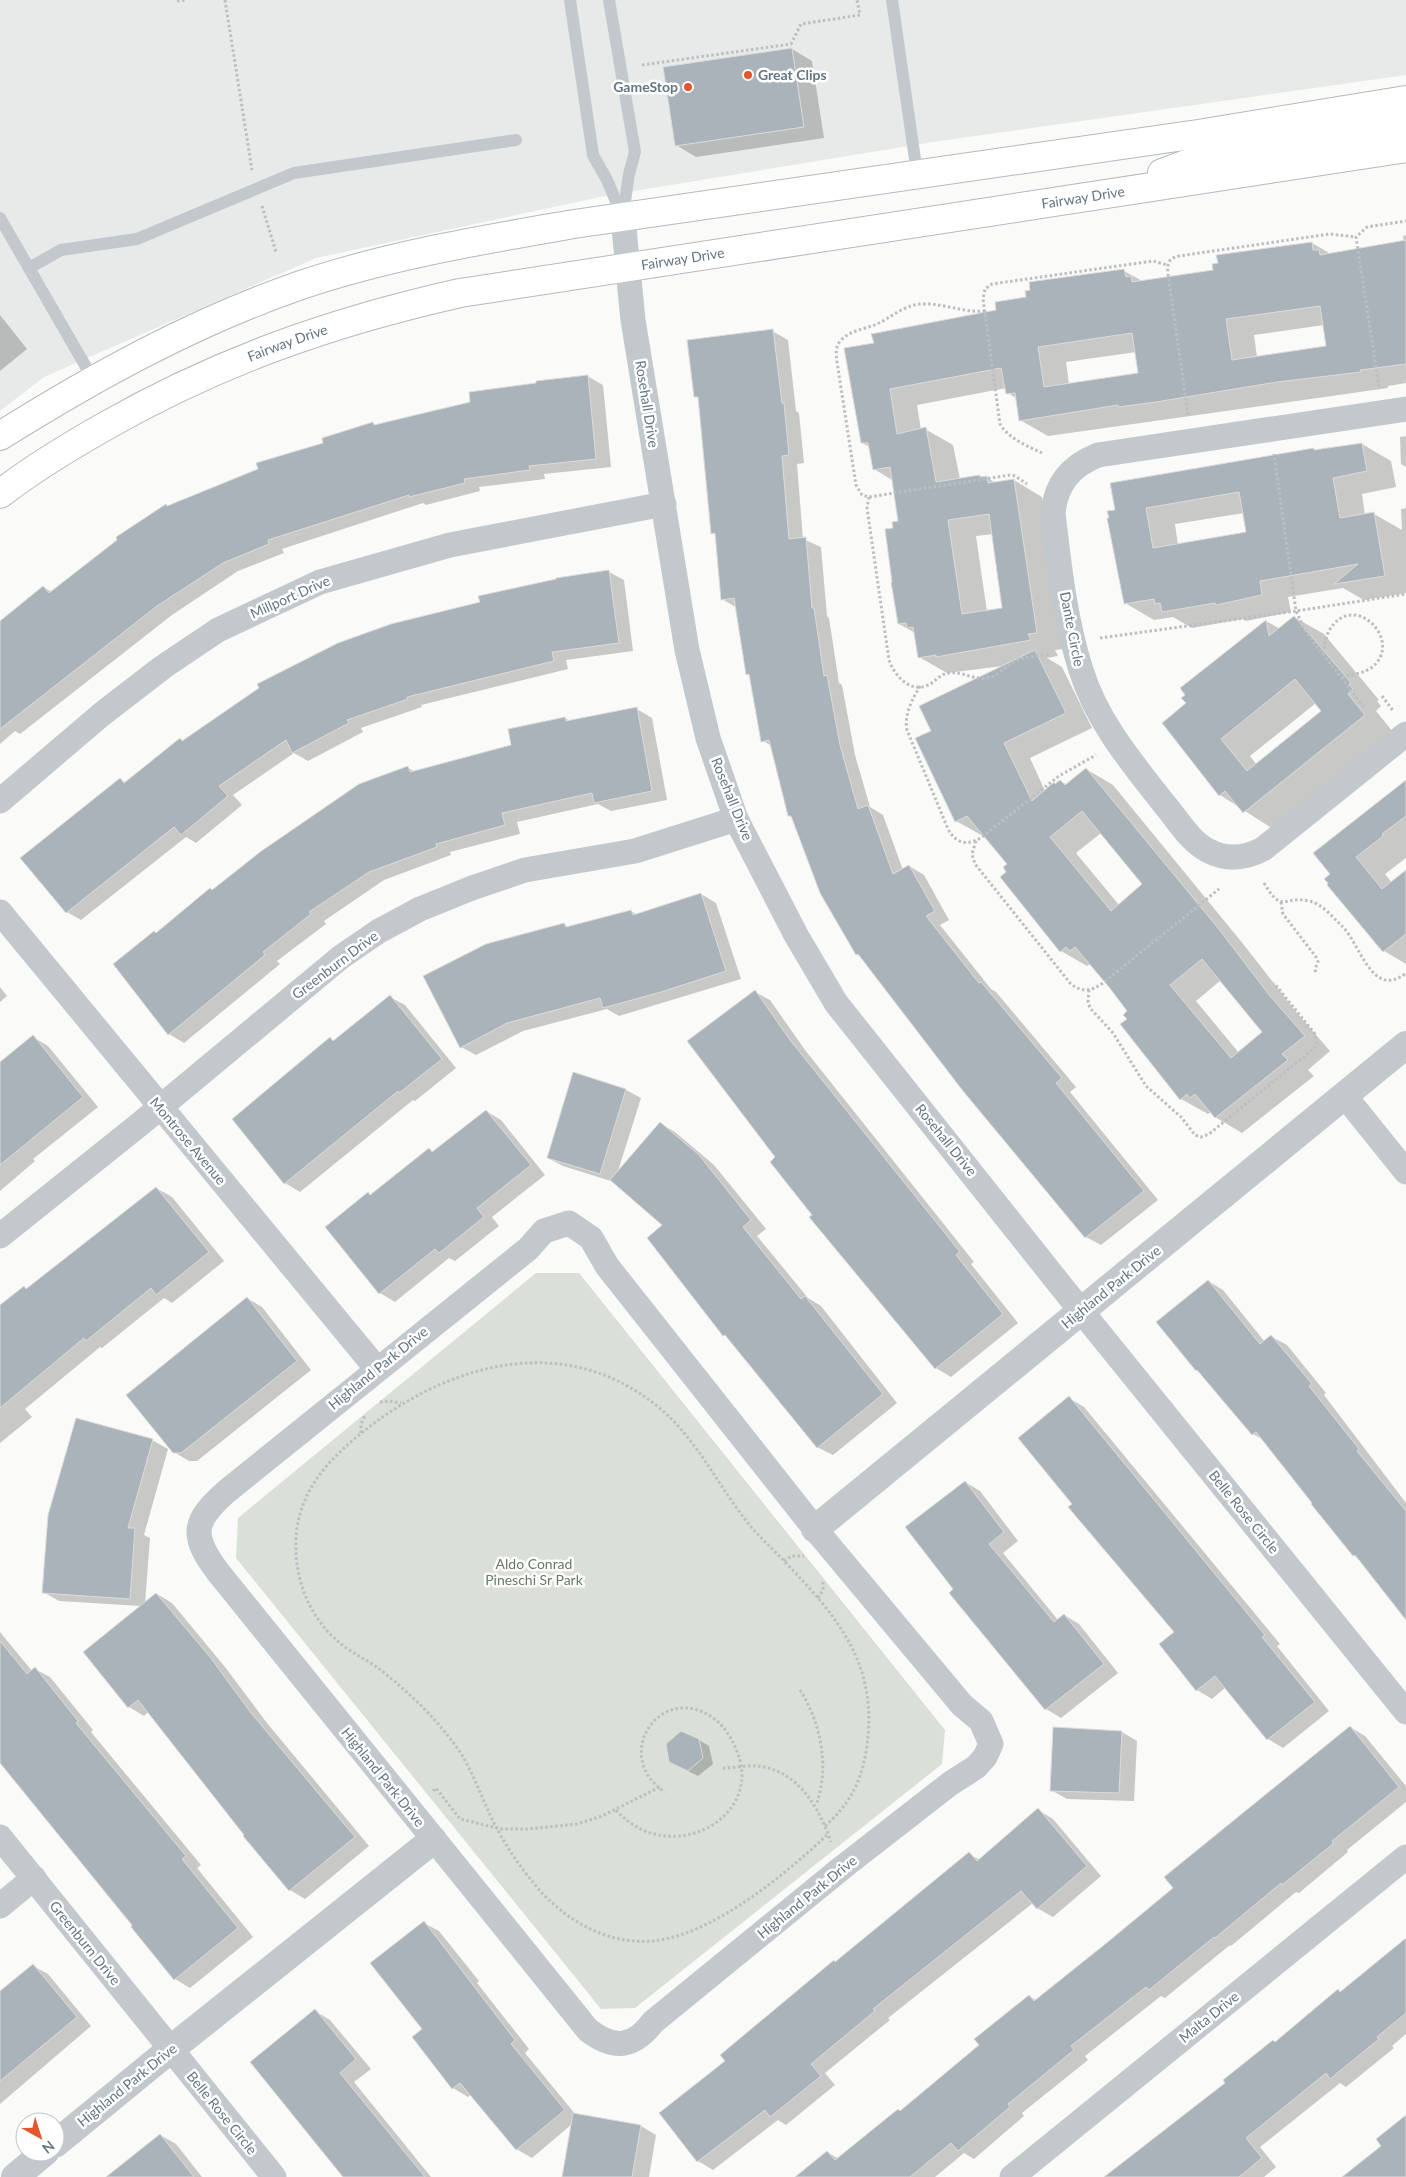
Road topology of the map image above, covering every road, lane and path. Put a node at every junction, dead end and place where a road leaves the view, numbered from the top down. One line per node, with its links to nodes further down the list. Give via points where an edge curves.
1 (186, 0): 7 (path)
2 (225, 0): 13 (path)
3 (570, 0): 18 (lane, via 593,155)
4 (609, 0): 18 (lane, via 635,152)
5 (857, 0): 8 (path, via 860,15 801,24 791,44)
6 (892, 0): 14 (lane)
7 (177, 1)
8 (642, 65)
9 (1406, 100): 14 (main road)
10 (1406, 122): 15 (main road, via 1210,156)
11 (516, 140): 23 (lane, via 294,173 137,239 61,250)
12 (1406, 148): 15 (main road, Fairway Drive)
13 (252, 173)
14 (917, 174): 18 (main road)
15 (1106, 194): 24 (main road, Fairway Drive)
16 (261, 204): 21 (path)
17 (0, 218): 23 (lane)
18 (623, 218): 24 (street, Rosehall Drive); 26 (main road, via 471,241 328,276 195,328)
19 (1406, 220): 20 (path, via 1367,227)
20 (1356, 237): 22 (path, via 1330,234 1179,256 1172,258); 27 (path)
21 (276, 252)
22 (1167, 265): 25 (path, via 1152,261 992,284 983,292); 29 (path)
23 (29, 268): 26 (lane)
24 (627, 268): 34 (main road, Fairway Drive, via 460,293 362,316 282,343 157,397 76,442); 36 (street, Rosehall Drive)
25 (984, 312): 31 (path, via 1000,424 1016,439); 35 (path, via 917,304 848,334 838,345 836,354 856,485 862,495)
26 (93, 379): 30 (main road)
27 (1379, 387)
28 (1406, 409): 46 (street, Dante Circle, via 1098,455 1084,461 1066,477 1055,500 1054,513 1074,648 1091,698 1121,750 1201,847 1228,858 1247,856 1263,849)
29 (1188, 416)
30 (0, 436)
31 (1042, 453)
32 (1274, 453): 38 (path)
33 (1027, 484): 35 (path, via 1010,475)
34 (0, 494)
35 (869, 497): 43 (path, via 867,514 891,665 901,680)
36 (664, 504): 48 (street, Millport Drive, via 450,544 320,582 218,630 163,667); 49 (street, Rosehall Drive, via 687,650 708,738)
37 (1406, 594): 38 (path)
38 (1296, 611): 39 (path); 41 (path, via 1304,631)
39 (1097, 639)
40 (1054, 653): 43 (path, via 1016,661 990,678 953,672)
41 (1323, 654): 42 (path); 42 (path, via 1329,631 1340,620 1359,616 1374,623 1382,635 1379,659 1370,668)
42 (1342, 678): 45 (path)
43 (920, 686): 50 (path, via 906,720 908,734 952,835 963,843)
44 (1382, 696): 46 (path)
45 (1364, 707)
46 (1400, 724)
47 (1096, 754): 50 (path, via 1059,776)
48 (0, 801)
49 (736, 819): 61 (street, Greenburn Drive, via 635,851 525,870 420,909 341,956); 64 (street, Rosehall Drive, via 796,935 836,1003)
50 (976, 841): 58 (path, via 972,854 979,870 1070,983)
51 (1264, 883): 53 (path, via 1273,897)
52 (1219, 889): 58 (path, via 1103,983)
53 (1281, 902): 55 (path, via 1308,900 1324,908 1344,928 1375,974 1384,980 1394,980); 56 (path, via 1283,914 1316,957)
54 (0, 912): 61 (street, Montrose Avenue)
55 (1406, 973)
56 (1316, 974)
57 (1274, 982): 58 (path, via 1314,1034 1317,1044 1209,1134 1201,1137 1195,1135 1181,1117 1146,1086 1113,1033 1090,1008)
58 (1088, 990)
59 (1406, 1045): 60 (street, Highland Park Drive)
60 (1344, 1095): 62 (street); 64 (street, Highland Park Drive)
61 (160, 1107): 63 (street, Greenburn Drive); 65 (street, Montrose Avenue)
62 (1406, 1172)
63 (0, 1236)
64 (1082, 1311): 70 (street, Highland Park Drive); 76 (street, Belle Rose Circle)
65 (378, 1369): 70 (street, Highland Park Drive, via 528,1248 544,1231 569,1223 591,1238 607,1266); 88 (street, Highland Park Drive, via 207,1508 199,1529 199,1543 218,1572)
66 (376, 1404): 67 (path, via 389,1401)
67 (402, 1404): 69 (path); 72 (path, via 458,1376 505,1364 562,1364 611,1377 658,1407 680,1429 748,1524)
68 (368, 1411): 69 (path, via 361,1424)
69 (361, 1434): 85 (path, via 328,1463 302,1505 296,1544 299,1580 311,1608 335,1638 391,1678 426,1709 444,1731 468,1767)
70 (815, 1529): 90 (street, Highland Park Drive, via 962,1705 981,1721 991,1744 985,1758 976,1767)
71 (810, 1558): 72 (path, via 792,1556)
72 (784, 1561): 74 (path)
73 (822, 1573): 74 (path, via 823,1590)
74 (818, 1598): 84 (path, via 858,1656 869,1711 868,1742 856,1790 839,1814)
75 (800, 1690): 82 (path, via 814,1715 821,1752 821,1781)
76 (1406, 1712)
77 (723, 1768): 78 (path)
78 (741, 1768): 79 (path, via 731,1738 715,1719 696,1709 671,1709 648,1728 641,1745 648,1776); 82 (path, via 756,1766 784,1775); 83 (path, via 739,1790 733,1803 723,1817 701,1832 675,1837 659,1836 637,1828)
79 (660, 1787): 81 (path); 83 (path)
80 (433, 1791): 85 (path, via 436,1788 460,1819)
81 (665, 1792)
82 (816, 1805): 84 (path)
83 (616, 1810): 85 (path, via 577,1824 552,1828)
84 (825, 1826): 86 (path)
85 (496, 1828): 86 (path, via 530,1879 555,1907 598,1933 615,1938 654,1941 684,1934 734,1908 785,1873)
86 (828, 1834): 90 (path)
87 (0, 1837): 91 (street, Greenburn Drive)
88 (434, 1840): 90 (street, Highland Park Drive, via 588,2030 616,2045 643,2035 653,2022); 93 (street, Highland Park Drive)
89 (1406, 1857): 98 (street, Malta Drive)
90 (843, 1867)
91 (34, 1878): 92 (street); 93 (street, Greenburn Drive)
92 (0, 1906)
93 (171, 2048): 94 (street, Highland Park Drive); 97 (street, Belle Rose Circle)
94 (65, 2136)
95 (34, 2162): 96 (street)
96 (15, 2177)
97 (274, 2177)
98 (1012, 2177)

